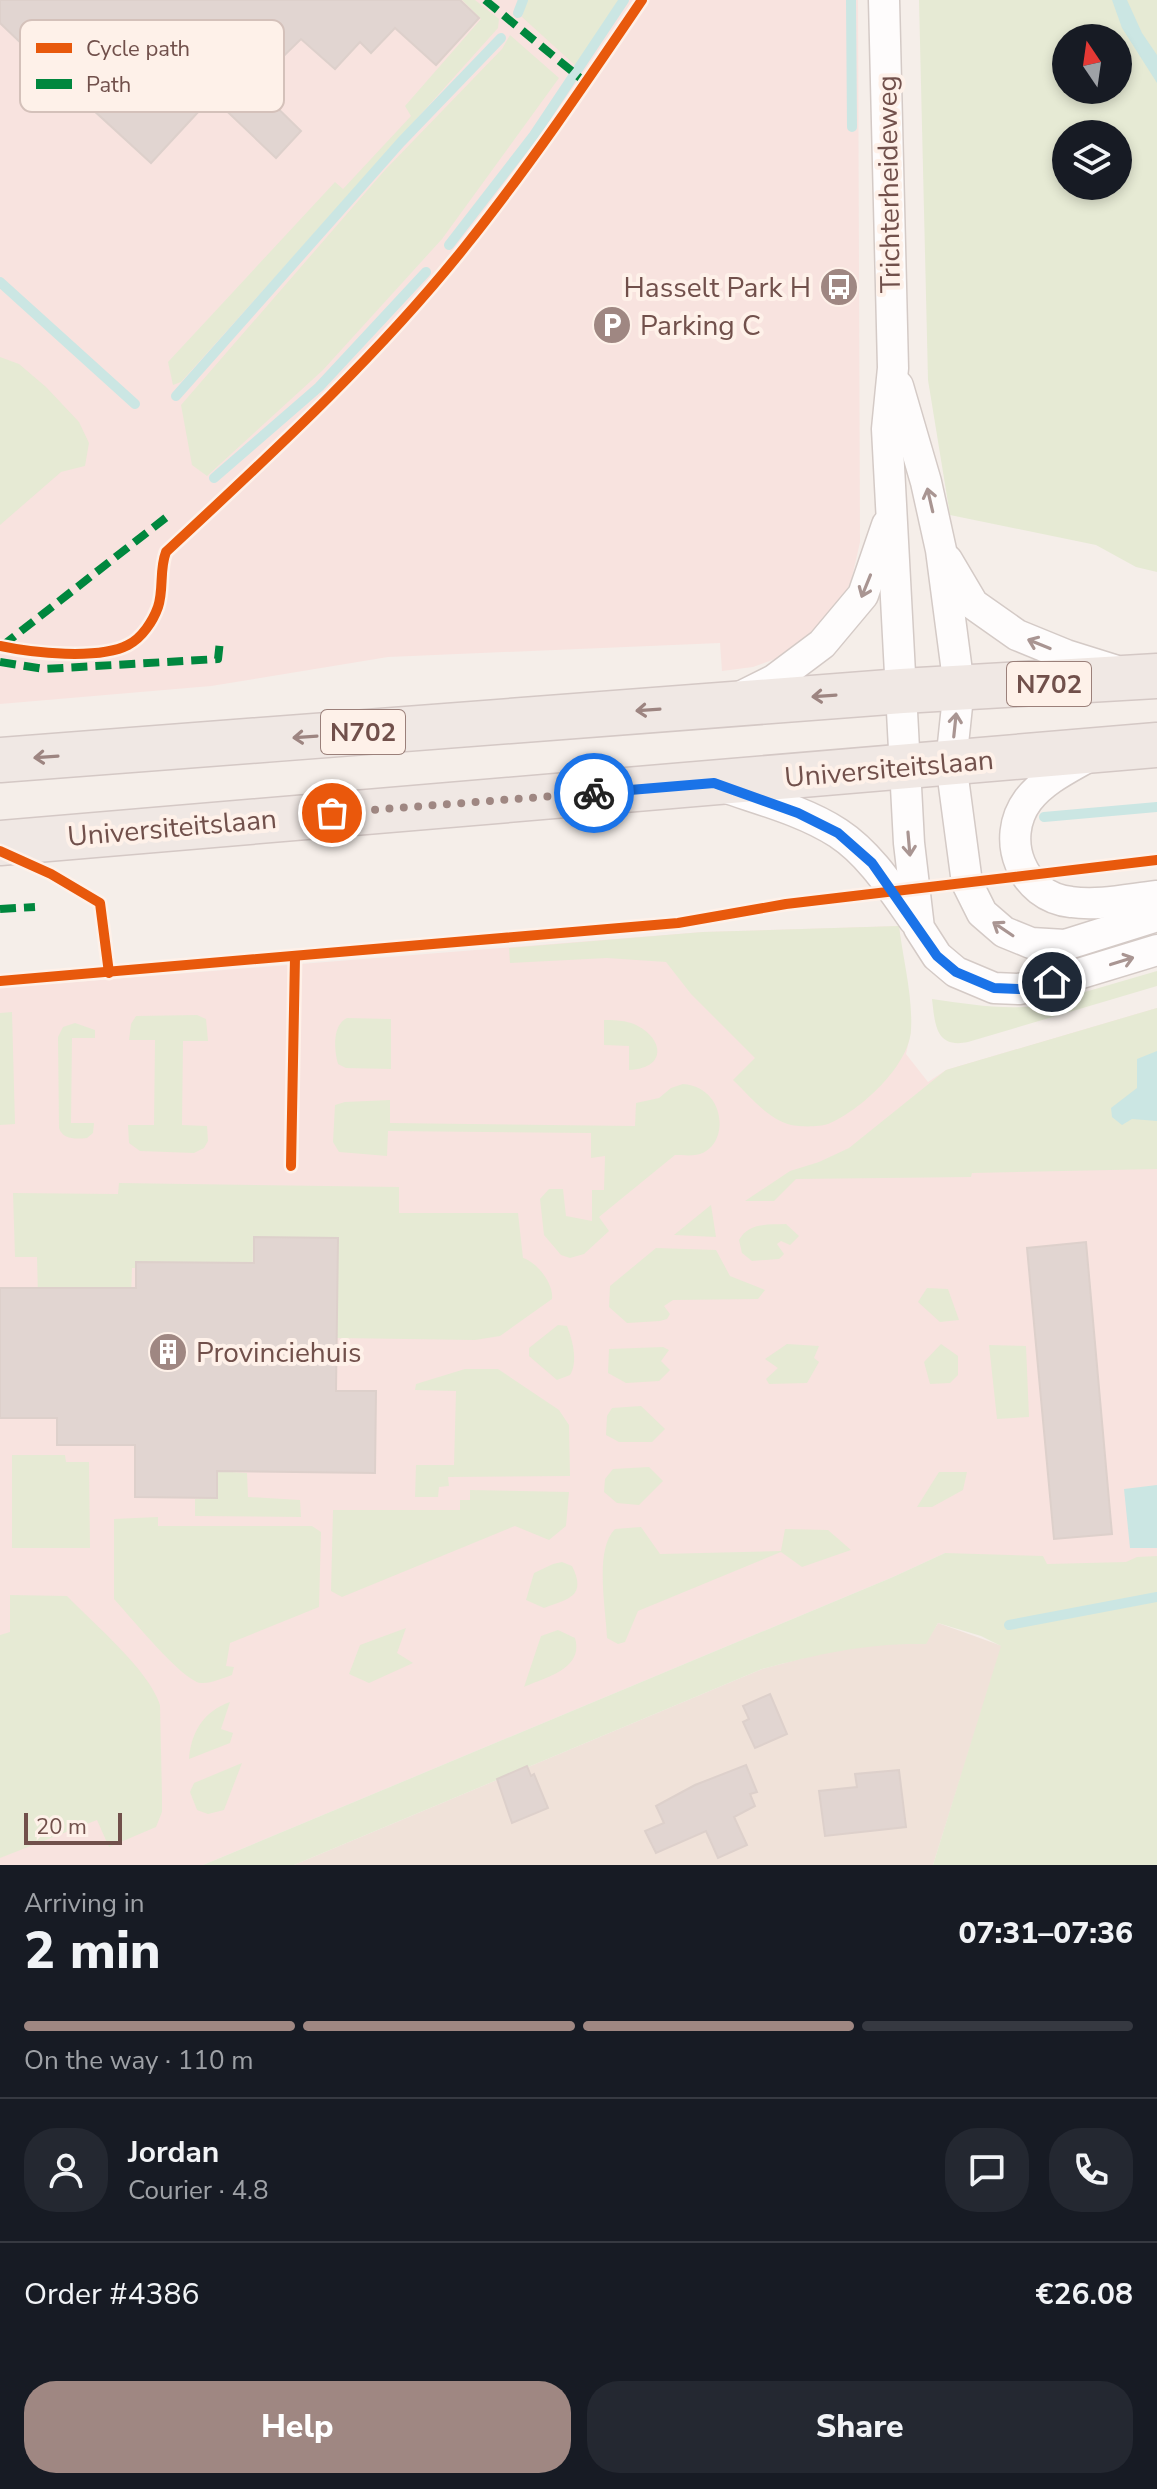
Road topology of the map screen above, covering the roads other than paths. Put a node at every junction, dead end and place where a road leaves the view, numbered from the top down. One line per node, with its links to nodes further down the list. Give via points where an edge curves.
1 (884, 0): 2 (street, Trichterheideweg)
2 (893, 368): 3 (street, Trichterheideweg, via 887,429); 4 (street, Trichterheideweg, one-way to 2)
3 (891, 512): 7 (street, Trichterheideweg); 8 (street, one-way to 8, via 863,595 847,615 822,644 774,680)
4 (941, 550): 5 (street, one-way to 4, via 1066,655 1017,635 973,604); 6 (street, Trichterheideweg)
5 (1148, 677): 6 (highway, N702)
6 (959, 687): 7 (highway, N702); 12 (street, Trichterheideweg, one-way to 6)
7 (902, 691): 8 (highway, N702, one-way to 8); 13 (street, Trichterheideweg)
8 (726, 704): 11 (highway, N702, one-way to 11)
9 (1157, 745): 10 (highway, Universiteitslaan)
10 (1100, 750): 12 (highway, Universiteitslaan); 16 (street, via 1029,798 1017,818 1016,855 1025,877 1052,898 1097,903)
11 (0, 760)
12 (951, 763): 13 (highway, Universiteitslaan); 17 (street, Trichterheideweg, one-way to 12, via 1065,945 1031,943 1004,932 982,913 967,883)
13 (905, 767): 14 (highway, Universiteitslaan); 18 (street, Trichterheideweg, one-way to 18)
14 (714, 783): 15 (highway, Universiteitslaan); 18 (street, via 838,833 874,865)
15 (0, 843)
16 (1157, 896)
17 (1157, 916)
18 (919, 928): 19 (street, one-way to 19, via 937,956 956,972 994,988 1041,984)
19 (1157, 950)

